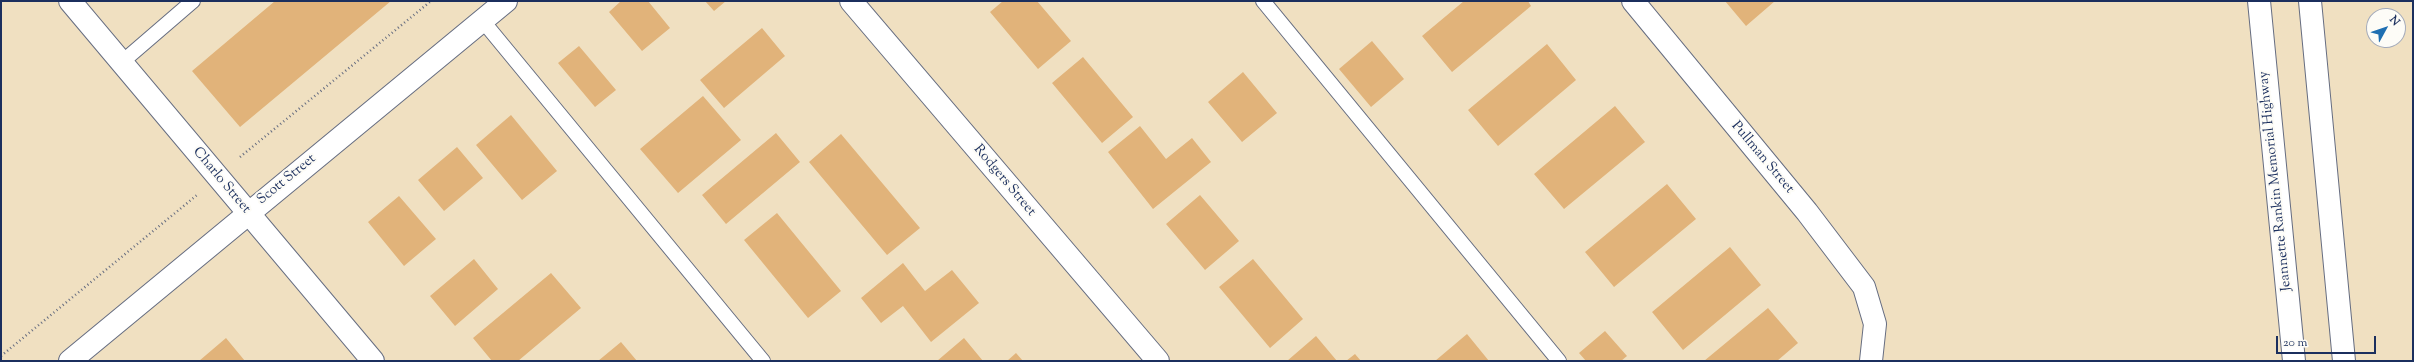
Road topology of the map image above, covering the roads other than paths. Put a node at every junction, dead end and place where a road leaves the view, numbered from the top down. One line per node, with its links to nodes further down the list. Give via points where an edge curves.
1 (70, 1): 10 (main road, Charlo Street)
2 (193, 1): 10 (lane)
3 (506, 1): 9 (main road, Scott Street)
4 (851, 1): 15 (main road, Rodgers Street)
5 (1263, 1): 16 (lane)
6 (1632, 1): 17 (main road, Pullman Street, via 1807,212 1864,287 1875,324)
7 (2259, 1): 18 (main road, Jeannette Rankin Memorial Highway)
8 (2310, 1): 19 (main road)
9 (482, 20): 11 (main road, Scott Street); 14 (lane)
10 (121, 62): 11 (main road, Charlo Street)
11 (247, 213): 12 (main road, Scott Street); 13 (main road, Charlo Street)
12 (70, 361)
13 (373, 361)
14 (763, 361)
15 (1158, 361)
16 (1559, 361)
17 (1871, 361)
18 (2294, 361)
19 (2344, 361)

